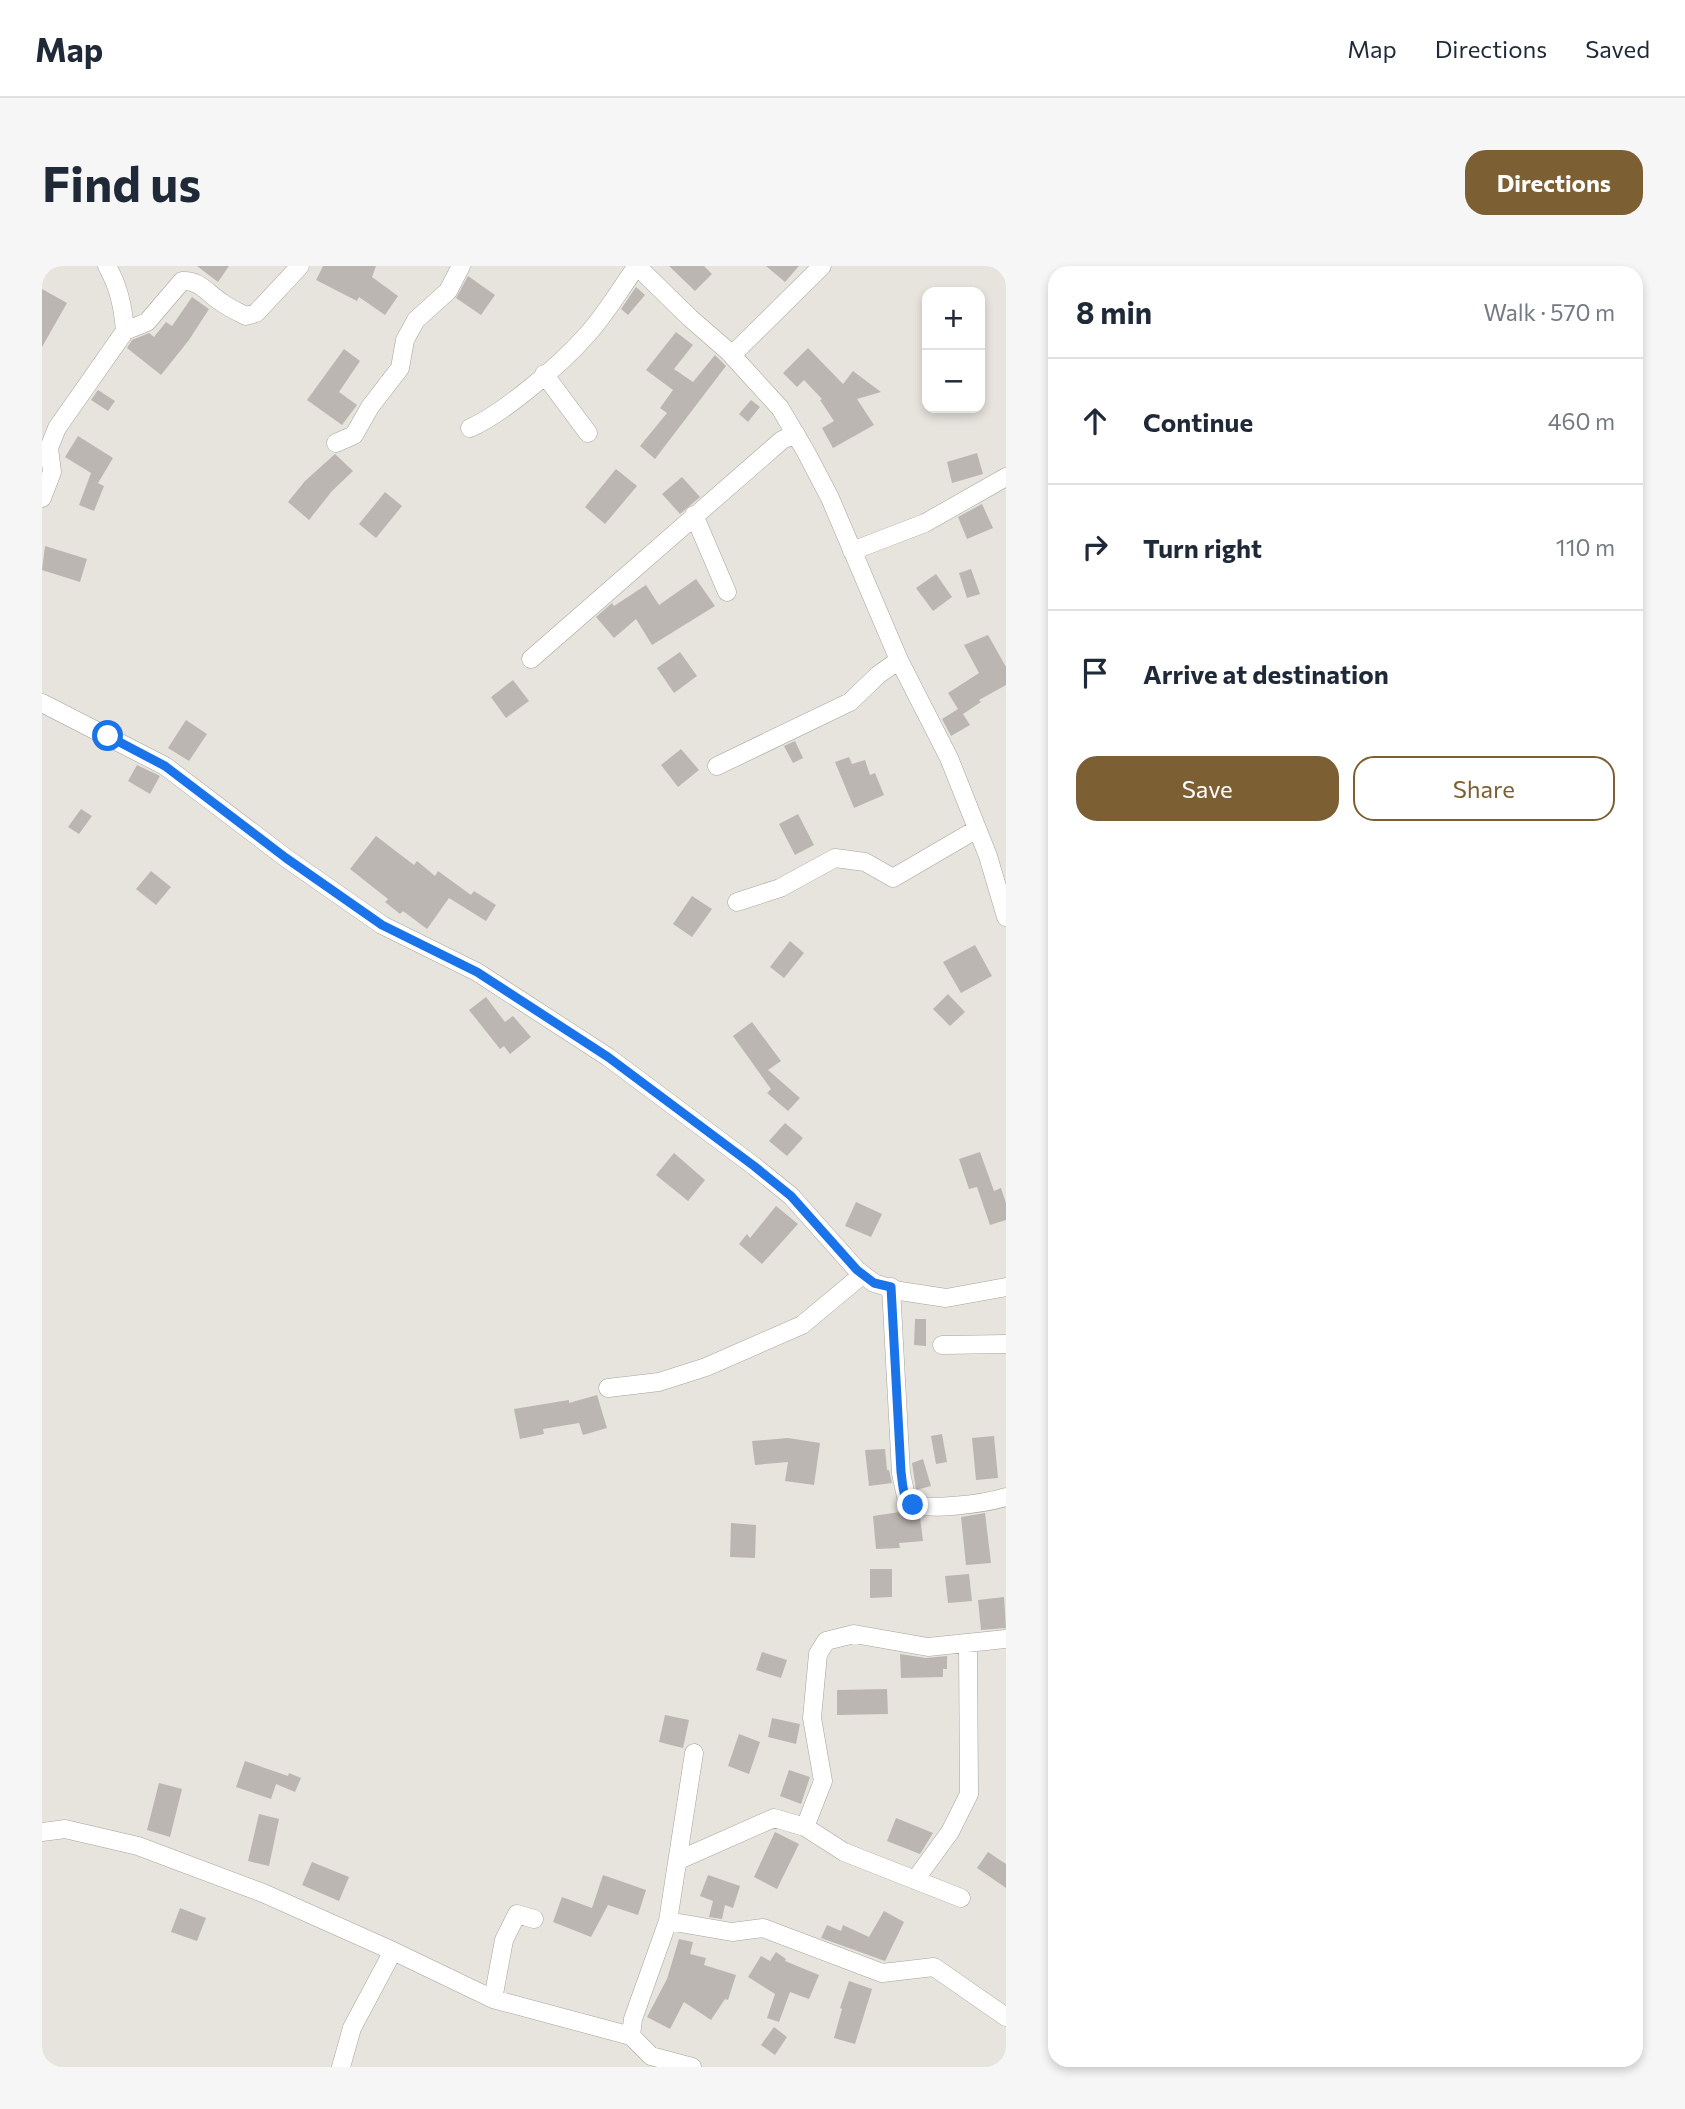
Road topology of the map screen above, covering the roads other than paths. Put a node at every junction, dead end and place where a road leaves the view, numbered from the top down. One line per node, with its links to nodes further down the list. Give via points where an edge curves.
1 (107, 266): 6 (street, via 123,306)
2 (300, 266): 6 (street, via 256,313 246,316 205,288 182,281 147,322)
3 (460, 266): 12 (street, via 449,291 416,320 405,340 400,368 354,435)
4 (637, 266): 7 (street); 8 (street, via 585,337)
5 (822, 266): 7 (street)
6 (125, 331): 14 (street, via 57,428 48,448 52,472)
7 (732, 355): 11 (street, via 780,408)
8 (544, 374): 9 (street, via 489,420); 10 (street)
9 (470, 428)
10 (588, 433)
11 (796, 434): 15 (street, via 782,440); 16 (street)
12 (336, 443)
13 (1006, 477): 16 (street, via 925,523)
14 (42, 498)
15 (694, 515): 17 (street); 18 (street)
16 (852, 551): 19 (street)
17 (727, 592)
18 (531, 659)
19 (899, 660): 21 (street, via 850,702); 22 (street, via 949,758)
20 (42, 703): 25 (street, via 165,766 382,925 477,972 608,1057 791,1196)
21 (717, 766)
22 (977, 829): 23 (street, via 893,878 865,862 835,858 780,888); 24 (street)
23 (737, 902)
24 (1006, 916)
25 (862, 1275): 26 (street); 30 (street, via 802,1325 706,1367 659,1382)
26 (891, 1287): 27 (street, via 947,1298); 31 (street, via 906,1501 948,1505)
27 (1006, 1287)
28 (1006, 1344): 29 (street)
29 (942, 1345)
30 (608, 1388)
31 (1006, 1497)
32 (1006, 1639): 33 (street)
33 (968, 1644): 35 (street, via 928,1647 854,1634 826,1641 818,1654 812,1718 823,1781); 38 (street, via 969,1794 950,1832)
34 (694, 1753): 37 (street)
35 (805, 1827): 37 (street, via 774,1818); 38 (street, via 844,1852)
36 (42, 1832): 42 (street, via 65,1829 138,1846 263,1893)
37 (679, 1860): 41 (street)
38 (915, 1880): 39 (street)
39 (961, 1898)
40 (534, 1919): 43 (street, via 517,1914 505,1940)
41 (668, 1921): 44 (street, via 732,1932 763,1928 882,1973 934,1967); 45 (street)
42 (393, 1951): 43 (street); 46 (street, via 352,2028)
43 (493, 1999): 45 (street)
44 (1006, 2017)
45 (631, 2036): 47 (street, via 651,2056)
46 (341, 2067)
47 (692, 2067)

